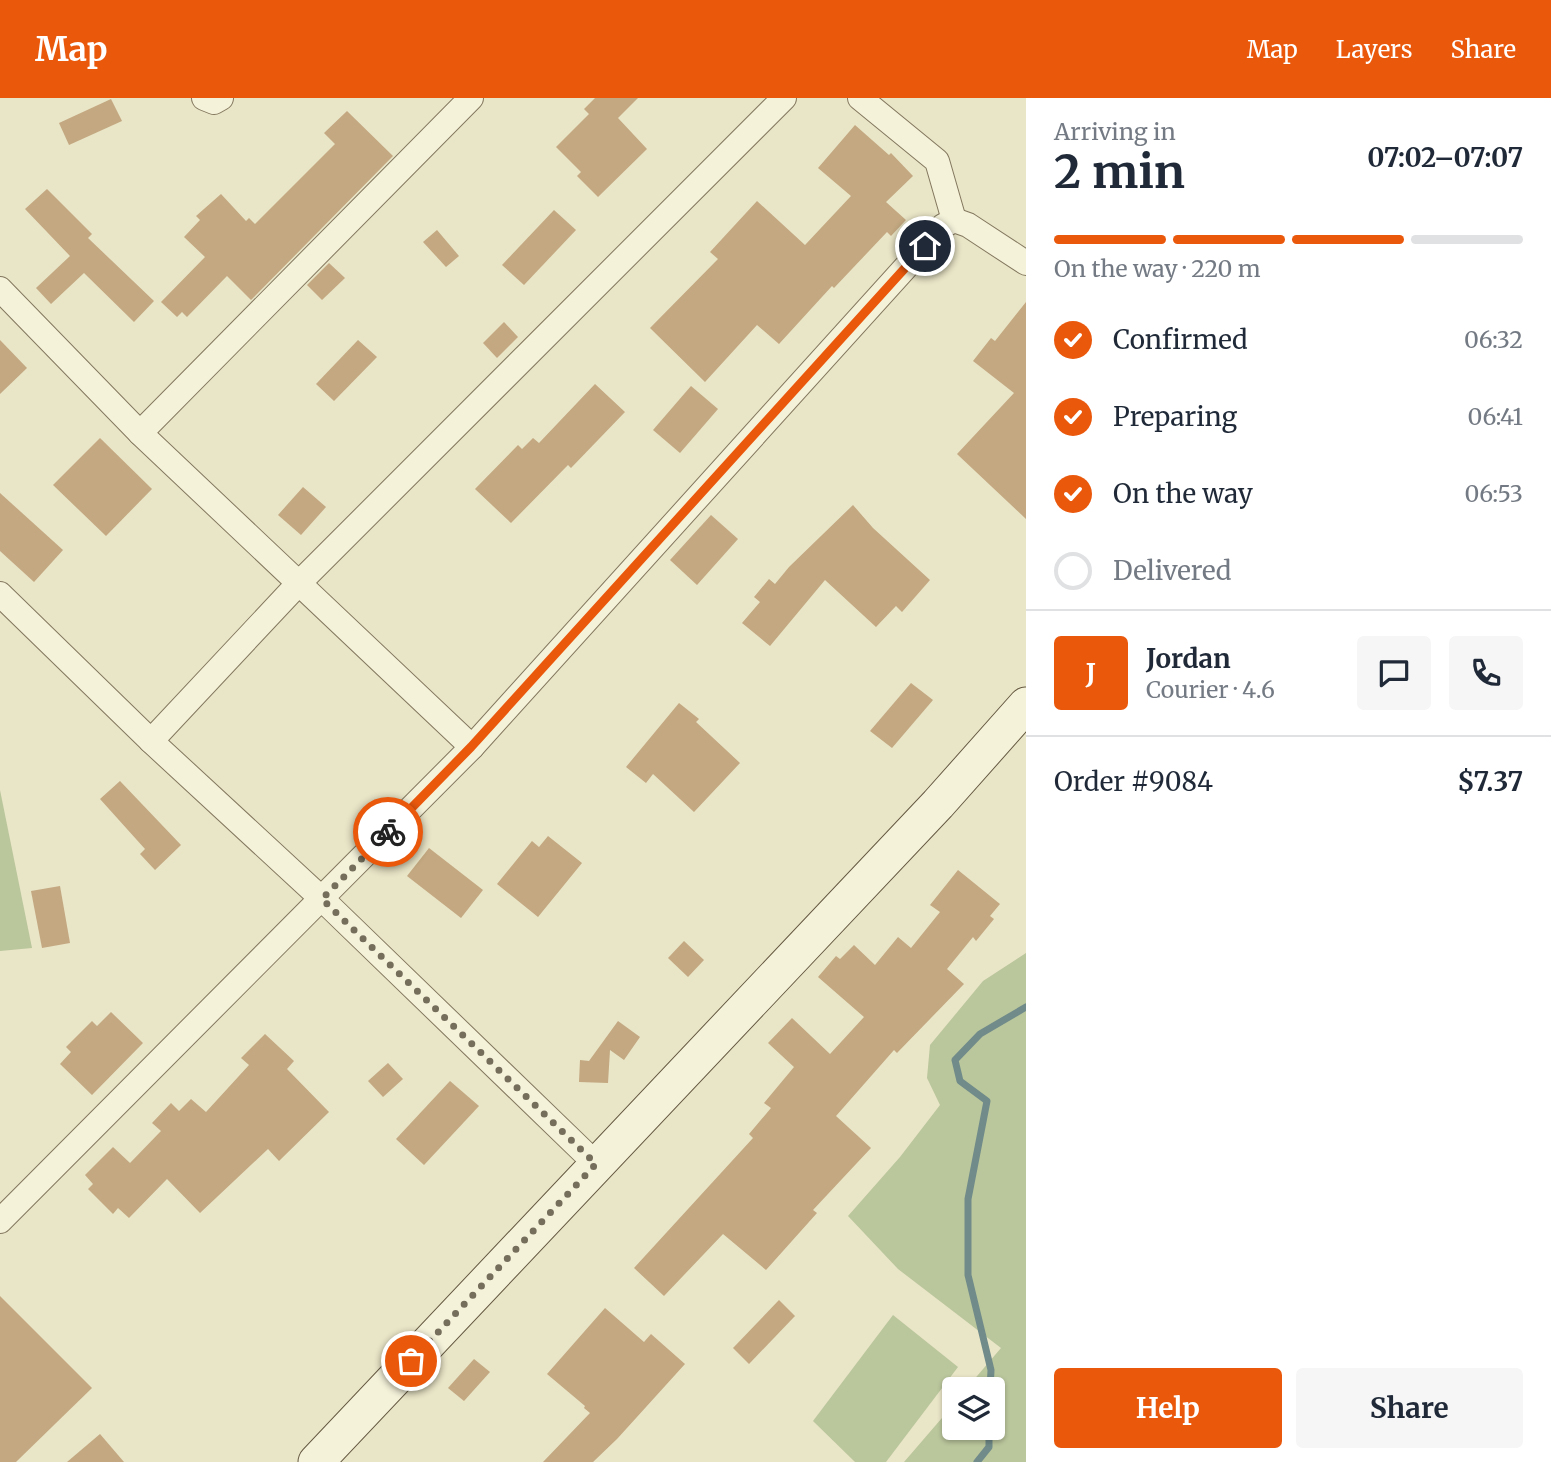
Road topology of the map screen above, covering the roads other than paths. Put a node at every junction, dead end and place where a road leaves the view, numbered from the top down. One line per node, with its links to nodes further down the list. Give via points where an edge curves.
1 (204, 98): 2 (street, via 214,102)
2 (221, 98)
3 (471, 98): 9 (street)
4 (783, 98): 10 (street)
5 (860, 98): 6 (street, via 937,162)
6 (954, 220): 7 (street); 14 (street, via 943,226)
7 (1026, 263)
8 (0, 289): 9 (street)
9 (140, 433): 10 (street)
10 (299, 583): 13 (street); 14 (street)
11 (0, 594): 13 (street)
12 (1026, 705): 16 (street)
13 (151, 741): 15 (street)
14 (471, 747): 15 (street)
15 (322, 899): 16 (street); 17 (street)
16 (596, 1164): 18 (street)
17 (0, 1222)
18 (316, 1462)

